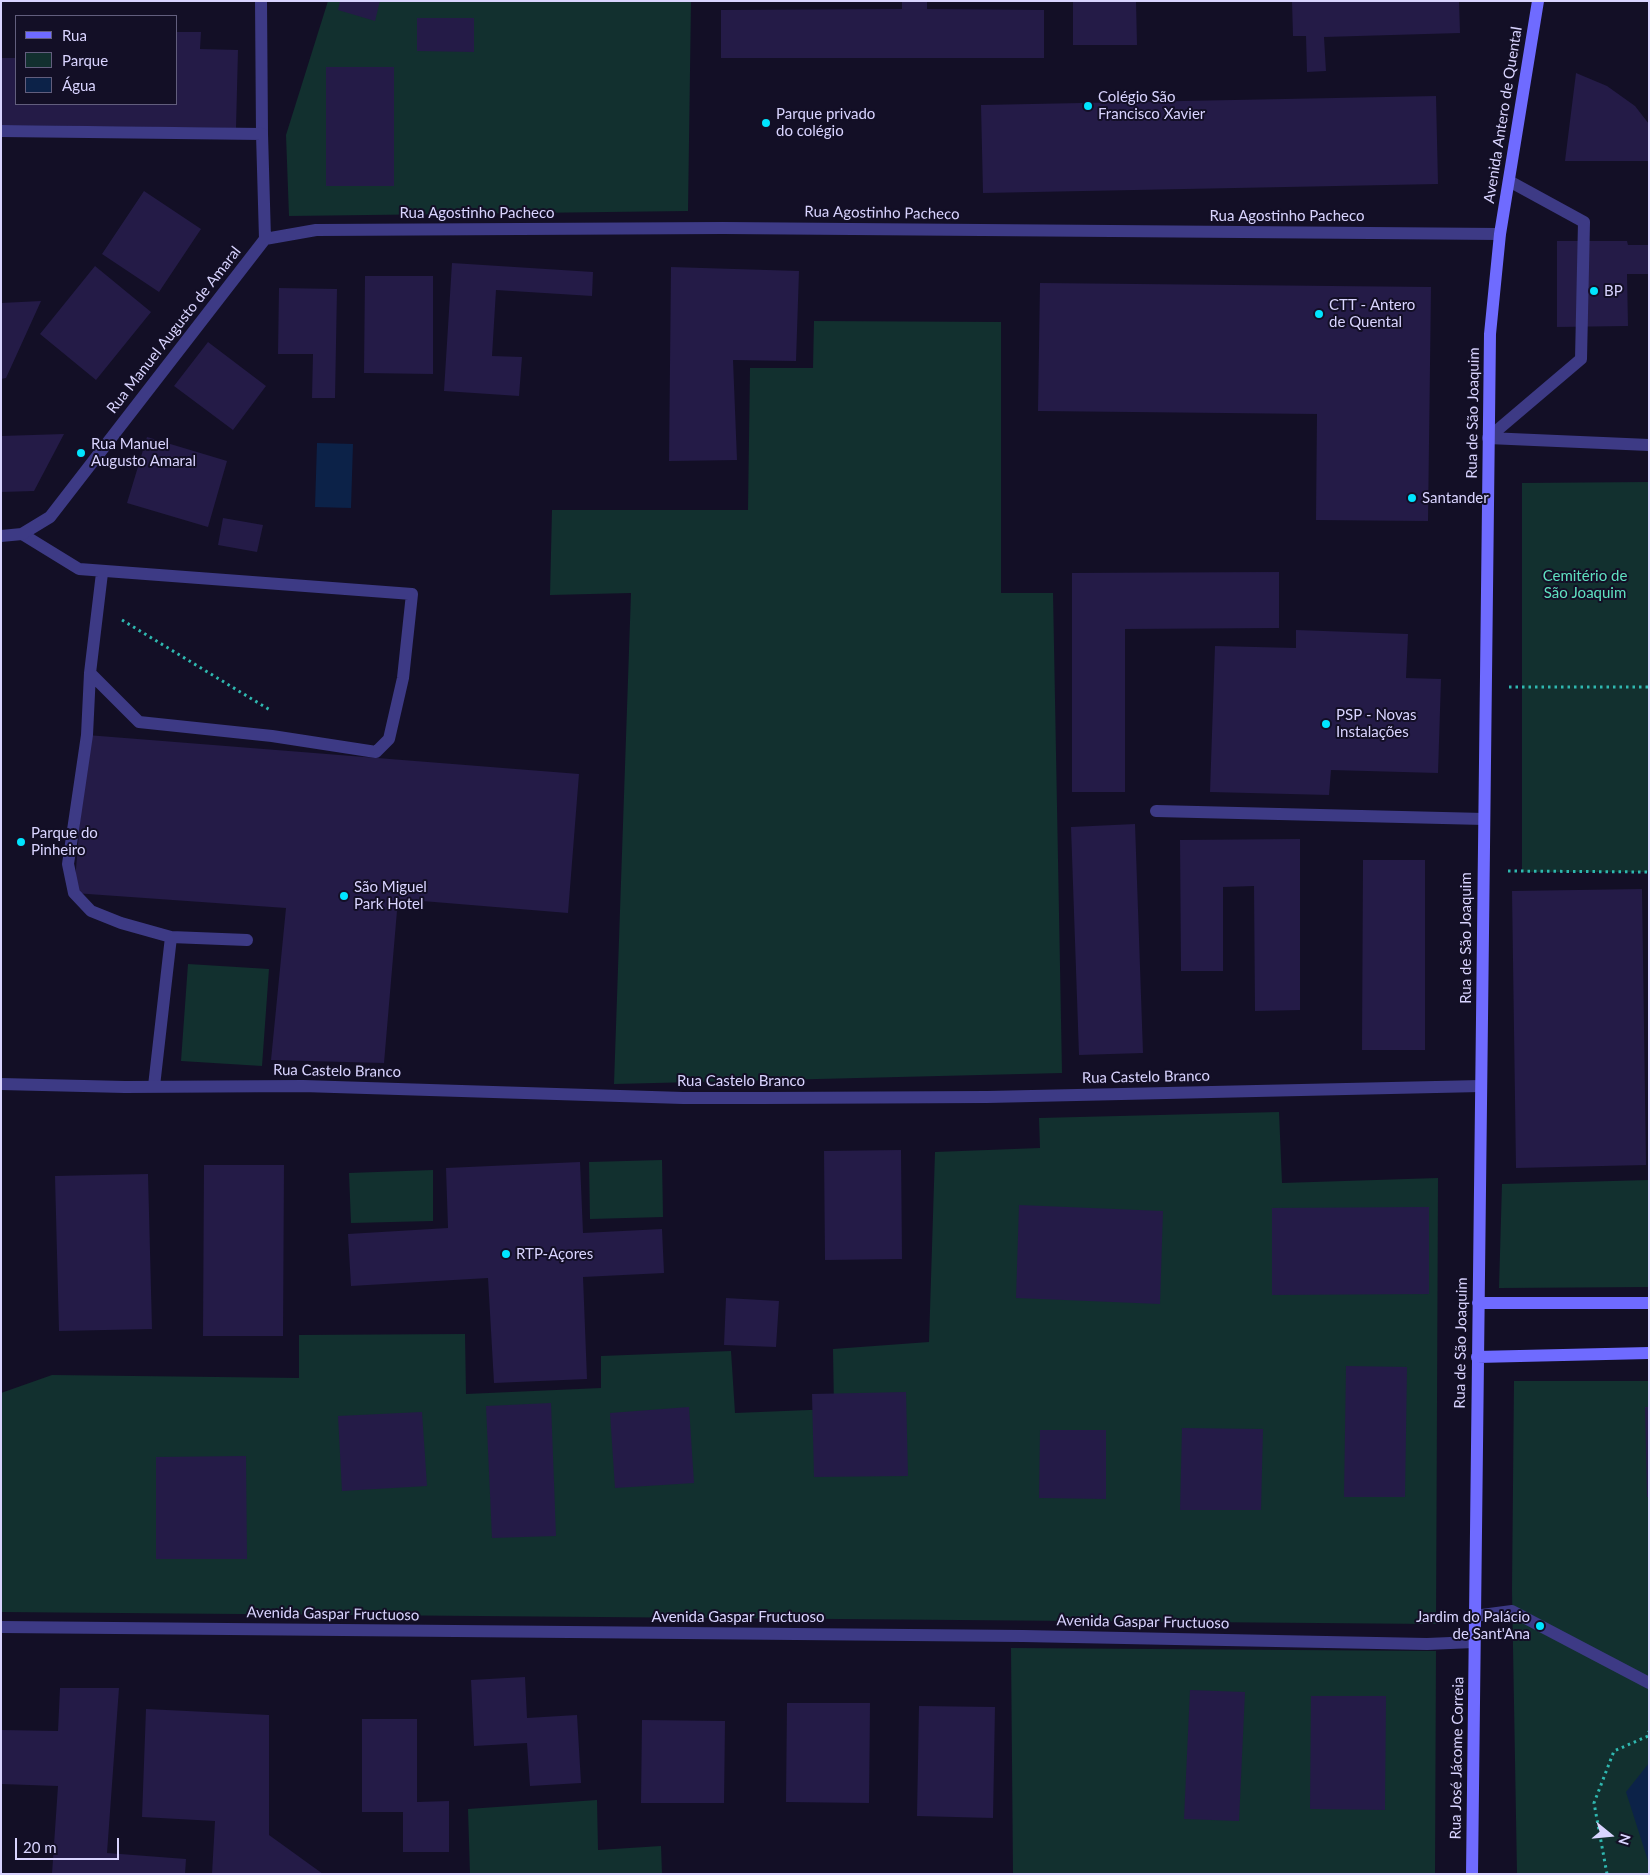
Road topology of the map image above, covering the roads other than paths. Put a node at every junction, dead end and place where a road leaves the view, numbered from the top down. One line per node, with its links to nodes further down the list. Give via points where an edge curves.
1 (260, 1): 4 (street)
2 (1538, 1): 5 (main road, Avenida Antero de Quental)
3 (1, 130): 4 (street)
4 (262, 134): 7 (street)
5 (1509, 181): 6 (main road, Avenida Antero de Quental); 8 (street, via 1584,222 1582,359)
6 (1500, 234): 7 (street, Rua Agostinho Pacheco, via 723,228 316,230); 8 (main road, Rua de São Joaquim, via 1490,334)
7 (265, 239): 10 (street, Rua Manuel Augusto de Amaral, via 50,517)
8 (1488, 438): 9 (street); 15 (main road, Rua de São Joaquim)
9 (1649, 445)
10 (22, 534): 11 (street, Rua Manuel Augusto de Amaral); 12 (street, via 78,569)
11 (1, 536)
12 (102, 572): 13 (street); 13 (street, via 412,594 403,678 389,739 376,752 272,736 139,722)
13 (90, 673): 16 (street, via 87,735 68,864 74,893 91,910)
14 (1156, 811): 15 (street)
15 (1484, 819): 20 (main road, Rua de São Joaquim)
16 (171, 937): 17 (street); 19 (street)
17 (247, 940)
18 (1, 1084): 19 (street, Rua Castelo Branco)
19 (154, 1086): 20 (street, Rua Castelo Branco, via 302,1086 682,1098 987,1096)
20 (1481, 1086): 21 (main road, Rua de São Joaquim)
21 (1478, 1303): 22 (main road); 24 (main road, Rua de São Joaquim)
22 (1649, 1303)
23 (1649, 1353): 24 (main road)
24 (1477, 1357): 25 (main road, Rua de São Joaquim)
25 (1474, 1616): 27 (main road, Rua de São Joaquim); 28 (street, via 1512,1611)
26 (1, 1626): 27 (street, Avenida Gaspar Fructuoso, via 1003,1636 1427,1644)
27 (1474, 1642): 29 (main road, Rua José Jácome Correia)
28 (1649, 1683)
29 (1472, 1874)

